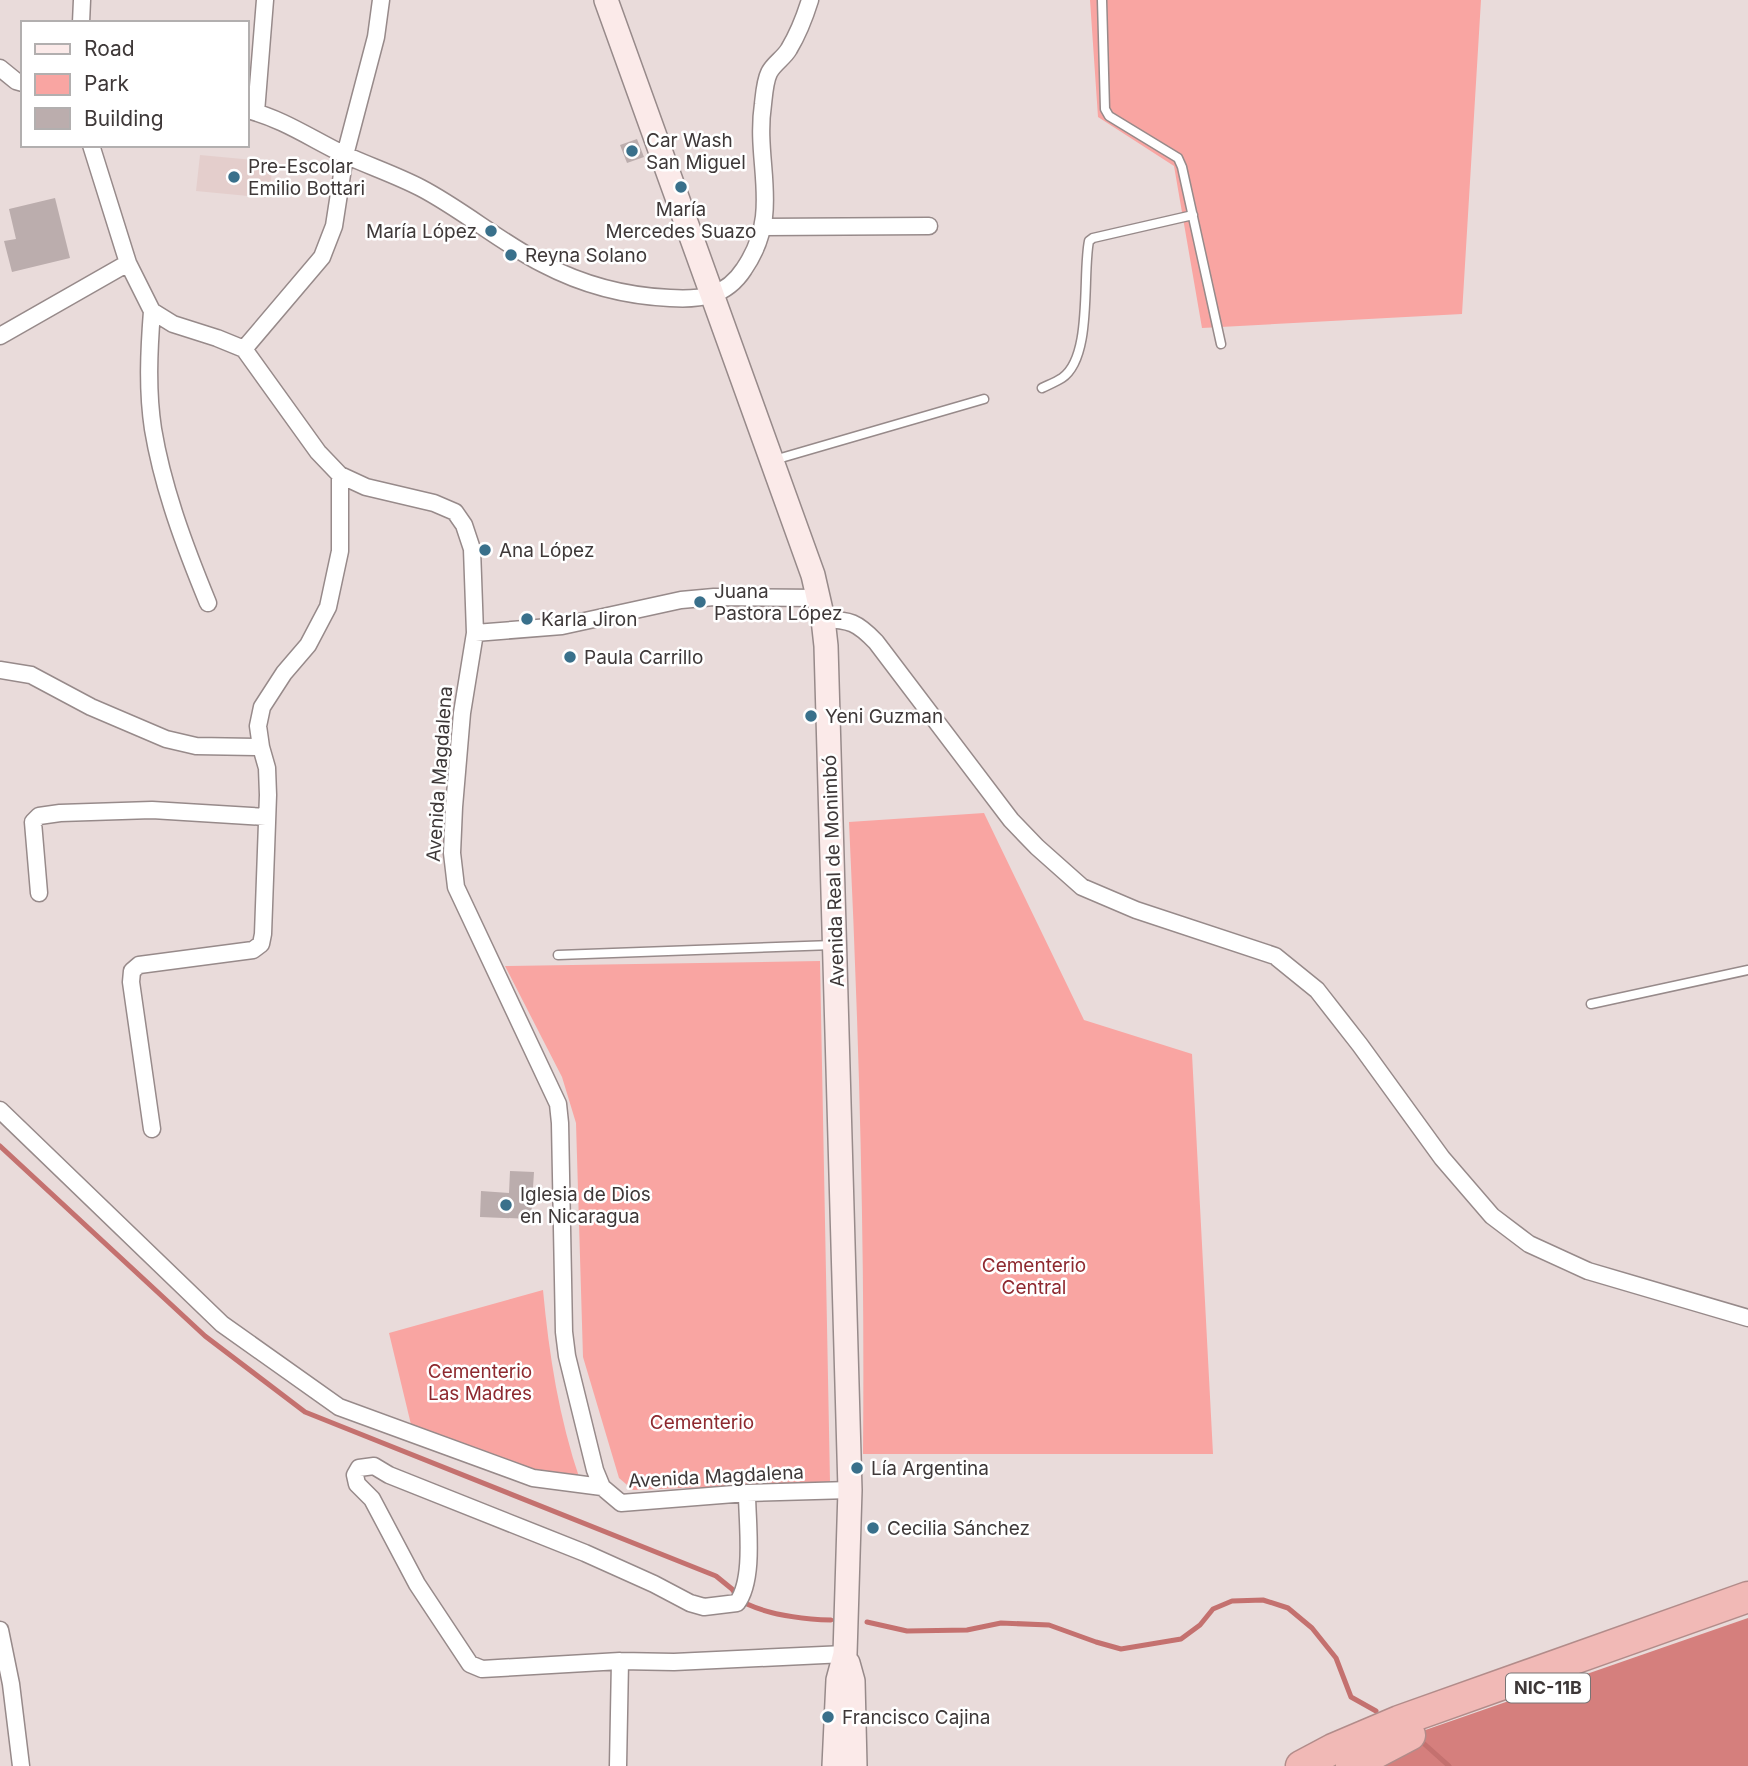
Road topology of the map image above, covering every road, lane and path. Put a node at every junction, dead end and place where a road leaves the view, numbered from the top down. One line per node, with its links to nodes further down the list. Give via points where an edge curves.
1 (82, 0): 7 (street)
2 (265, 0): 10 (street)
3 (381, 0): 12 (street, via 376,37)
4 (606, 0): 17 (street, Avenida Real de Monimbó)
5 (810, 0): 14 (street, via 789,50 769,72 762,105)
6 (1102, 0): 13 (lane, via 1105,109 1109,116 1178,159)
7 (81, 21)
8 (0, 68): 9 (street)
9 (21, 82)
10 (251, 111): 12 (street)
11 (91, 147): 16 (street)
12 (345, 155): 17 (street, via 421,188 542,264 585,283 666,298); 21 (street, via 334,226 322,257)
13 (1193, 215): 20 (lane); 22 (lane, via 1089,241 1080,346 1063,378)
14 (763, 226): 15 (street); 17 (street, via 744,270 730,286)
15 (929, 226)
16 (128, 263): 18 (street); 19 (street)
17 (712, 296): 24 (street, Avenida Real de Monimbó)
18 (152, 311): 21 (street, via 173,324); 26 (street, via 149,371 153,429 180,530)
19 (0, 337)
20 (1221, 344)
21 (244, 349): 25 (street, Avenida Magdalena, via 318,452)
22 (1042, 388)
23 (984, 399): 24 (lane)
24 (771, 461): 27 (street, Avenida Real de Monimbó)
25 (340, 475): 28 (street, Avenida Magdalena, via 455,512 472,549); 30 (street, via 340,551 328,607 308,645 262,708 258,726)
26 (208, 603)
27 (821, 608): 28 (street, via 714,597 562,626); 33 (street, Avenida Real de Monimbó); 39 (street, via 850,620 876,642 1012,820 1082,887 1275,956 1317,990 1441,1158 1492,1216 1529,1244 1588,1270)
28 (475, 634): 40 (street, Avenida Magdalena, via 454,807 456,887 558,1104 564,1332)
29 (0, 670): 30 (street, via 31,675 91,708 166,739 196,746)
30 (261, 747): 31 (street, via 267,768)
31 (265, 817): 32 (street, via 152,810 39,816 33,822); 38 (street, via 261,944 253,950 139,965 132,971)
32 (39, 893)
33 (836, 944): 34 (lane); 41 (street, Avenida Real de Monimbó)
34 (558, 955)
35 (1748, 970): 36 (lane)
36 (1591, 1004)
37 (0, 1110): 40 (street, via 222,1324 339,1407 533,1478)
38 (152, 1129)
39 (1748, 1318)
40 (602, 1487): 42 (street, Avenida Magdalena, via 621,1503)
41 (850, 1490): 42 (street, Avenida Magdalena); 46 (street, Avenida Real de Monimbó)
42 (747, 1493): 47 (street, via 744,1595 737,1603 704,1607 374,1466 359,1468 355,1475 358,1484 372,1499 416,1584 470,1664 482,1670)
43 (1748, 1597): 52 (highway, NIC-11B, via 1399,1721)
44 (1748, 1618): 53 (highway, NIC-11B, via 1411,1735)
45 (0, 1630): 48 (street)
46 (845, 1654): 47 (street); 50 (street, Avenida Real de Monimbó, via 838,1680); 51 (street, Avenida Real de Monimbó, via 852,1681)
47 (620, 1661): 49 (street)
48 (21, 1766)
49 (618, 1766)
50 (834, 1766)
51 (855, 1766)
52 (1301, 1766)
53 (1351, 1766)

